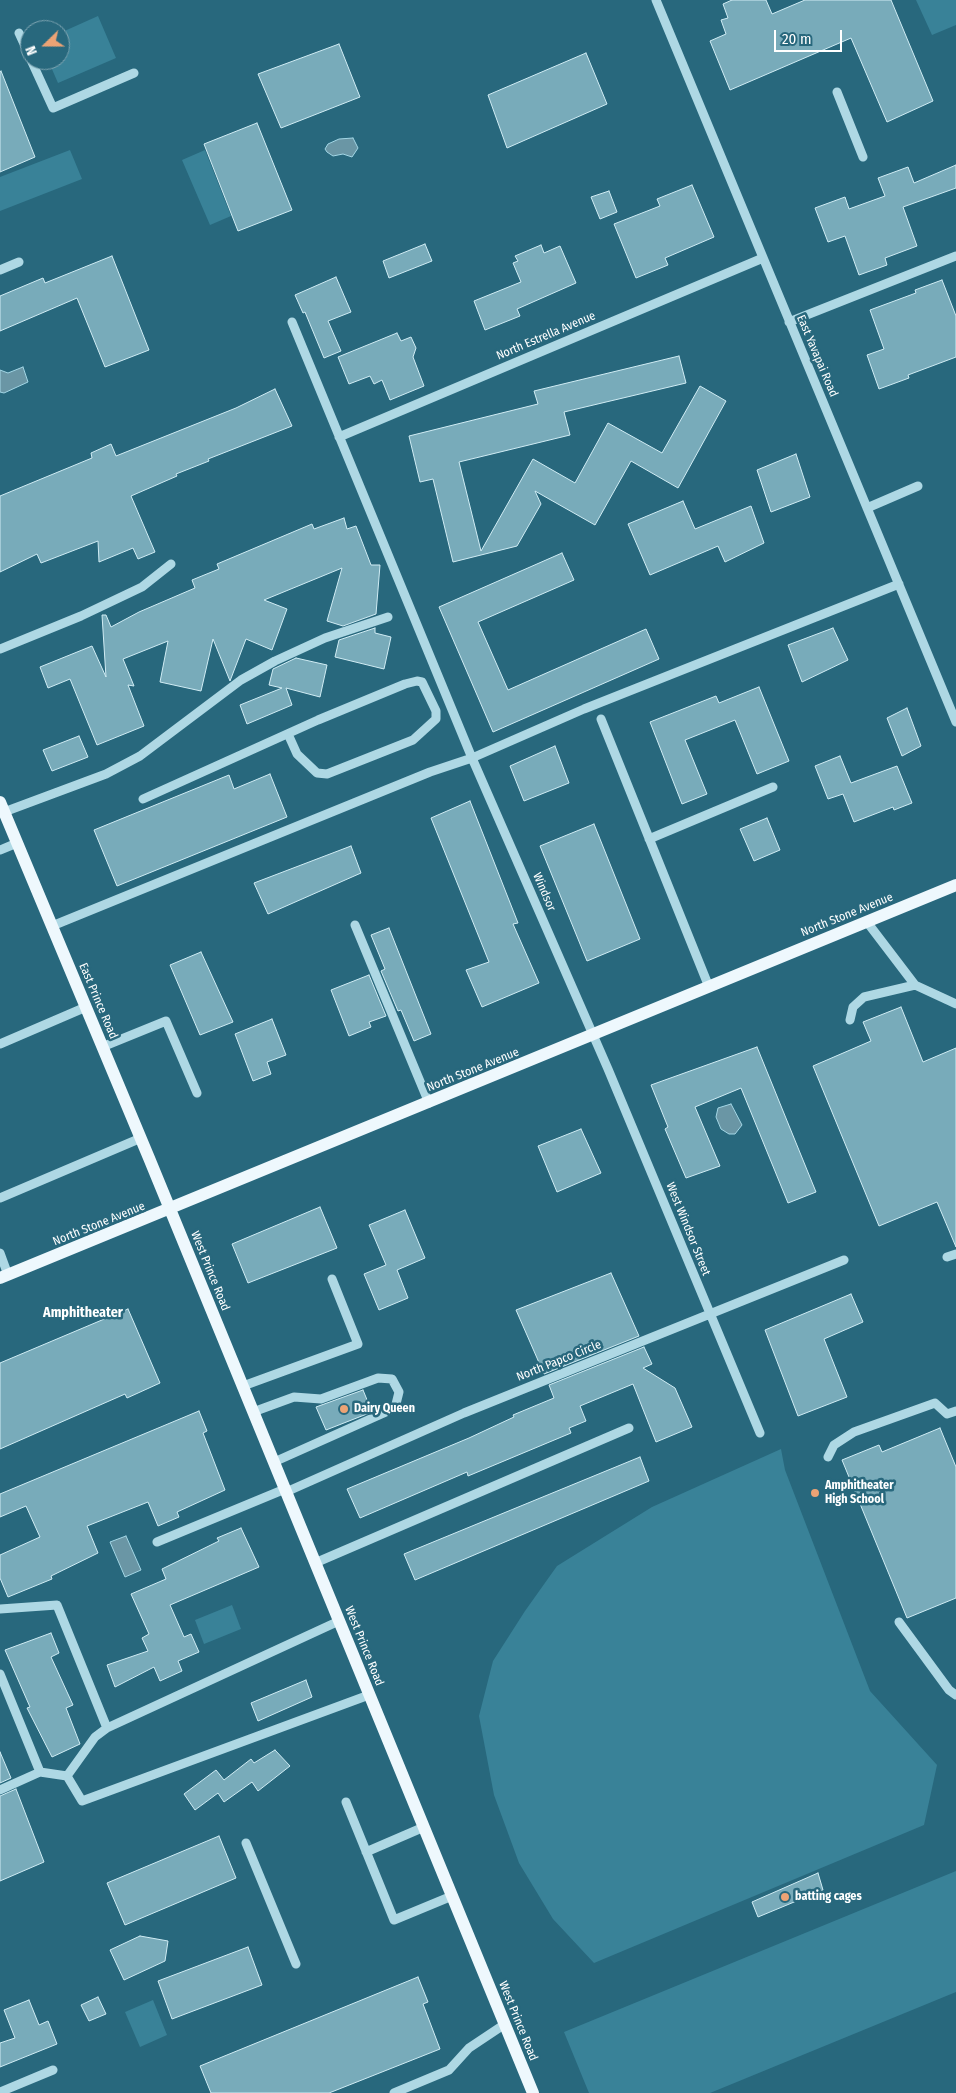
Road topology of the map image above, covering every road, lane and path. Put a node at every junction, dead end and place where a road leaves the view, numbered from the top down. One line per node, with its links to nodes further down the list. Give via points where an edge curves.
1 (656, 0): 7 (street, East Yavapai Road)
2 (36, 70): 3 (street, via 53,108)
3 (134, 73)
4 (837, 92): 5 (street)
5 (863, 157)
6 (956, 256): 11 (street)
7 (763, 258): 11 (street, East Yavapai Road); 12 (street, North Estrella Avenue)
8 (19, 262): 9 (street)
9 (0, 270)
10 (292, 322): 12 (street, Windsor)
11 (789, 322): 14 (street, East Yavapai Road)
12 (339, 437): 22 (street, Windsor)
13 (918, 486): 14 (street)
14 (867, 508): 16 (street, East Yavapai Road)
15 (171, 564): 18 (street, via 142,587)
16 (898, 584): 20 (street, East Yavapai Road); 22 (street, via 584,709)
17 (388, 617): 25 (street, via 325,638 275,661 241,680 140,756 106,774)
18 (0, 649)
19 (601, 719): 26 (street)
20 (956, 722)
21 (288, 734): 21 (street, via 417,681 422,682 436,711 436,719 413,740 327,774 317,773 297,754); 24 (street)
22 (472, 758): 32 (street, via 430,772); 38 (street, Windsor)
23 (773, 787): 26 (street)
24 (143, 799)
25 (2, 807): 27 (main road, East Prince Road)
26 (649, 840): 34 (street)
27 (17, 843): 28 (street); 32 (main road, East Prince Road)
28 (0, 850)
29 (956, 885): 30 (main road, North Stone Avenue)
30 (867, 922): 33 (street); 34 (main road, North Stone Avenue)
31 (355, 925): 42 (street)
32 (52, 926): 36 (main road, East Prince Road)
33 (915, 985): 35 (street); 37 (street, via 864,997 853,1007)
34 (709, 987): 38 (main road, North Stone Avenue)
35 (956, 1004)
36 (86, 1007): 39 (street); 40 (main road, East Prince Road)
37 (850, 1020)
38 (592, 1036): 42 (main road, North Stone Avenue); 50 (street, West Windsor Street)
39 (0, 1044)
40 (102, 1047): 41 (street, via 166,1021); 43 (main road, East Prince Road)
41 (198, 1093)
42 (429, 1103): 45 (main road, North Stone Avenue)
43 (141, 1138): 44 (street); 45 (main road, East Prince Road)
44 (0, 1198)
45 (170, 1210): 48 (main road, North Stone Avenue); 51 (main road, West Prince Road)
46 (0, 1253): 48 (street)
47 (844, 1260): 50 (street, North Papco Circle)
48 (4, 1277)
49 (332, 1279): 51 (street, via 358,1344)
50 (710, 1314): 55 (street, West Windsor Street); 58 (street, North Papco Circle, via 464,1413)
51 (243, 1386): 53 (main road, West Prince Road)
52 (956, 1411): 56 (street, via 946,1414 935,1403 854,1432 834,1445)
53 (253, 1412): 57 (main road, West Prince Road); 57 (street, via 294,1397 321,1399 378,1378 392,1379 399,1392 395,1408)
54 (629, 1428): 60 (street)
55 (760, 1433)
56 (828, 1457)
57 (274, 1462): 58 (main road, West Prince Road)
58 (285, 1490): 59 (street, North Papco Circle); 60 (main road, West Prince Road)
59 (157, 1542)
60 (315, 1563): 62 (main road, West Prince Road)
61 (0, 1609): 68 (street, via 56,1604)
62 (339, 1622): 66 (main road, West Prince Road); 68 (street)
63 (899, 1622): 67 (street, via 944,1684)
64 (0, 1674): 65 (street)
65 (3, 1691): 69 (street)
66 (369, 1695): 70 (street, via 82,1801); 73 (main road, West Prince Road)
67 (956, 1695)
68 (107, 1728): 70 (street, via 95,1738)
69 (40, 1772): 70 (street); 71 (street)
70 (67, 1776)
71 (0, 1790)
72 (346, 1802): 75 (street)
73 (424, 1827): 75 (street); 76 (main road, West Prince Road)
74 (246, 1843): 77 (street)
75 (366, 1852): 76 (street, via 394,1920)
76 (452, 1896): 78 (main road, West Prince Road)
77 (296, 1964)
78 (505, 2024): 81 (street, via 469,2048 449,2070); 82 (main road, West Prince Road)
79 (53, 2070): 80 (street)
80 (0, 2092)
81 (394, 2093)
82 (533, 2093)

